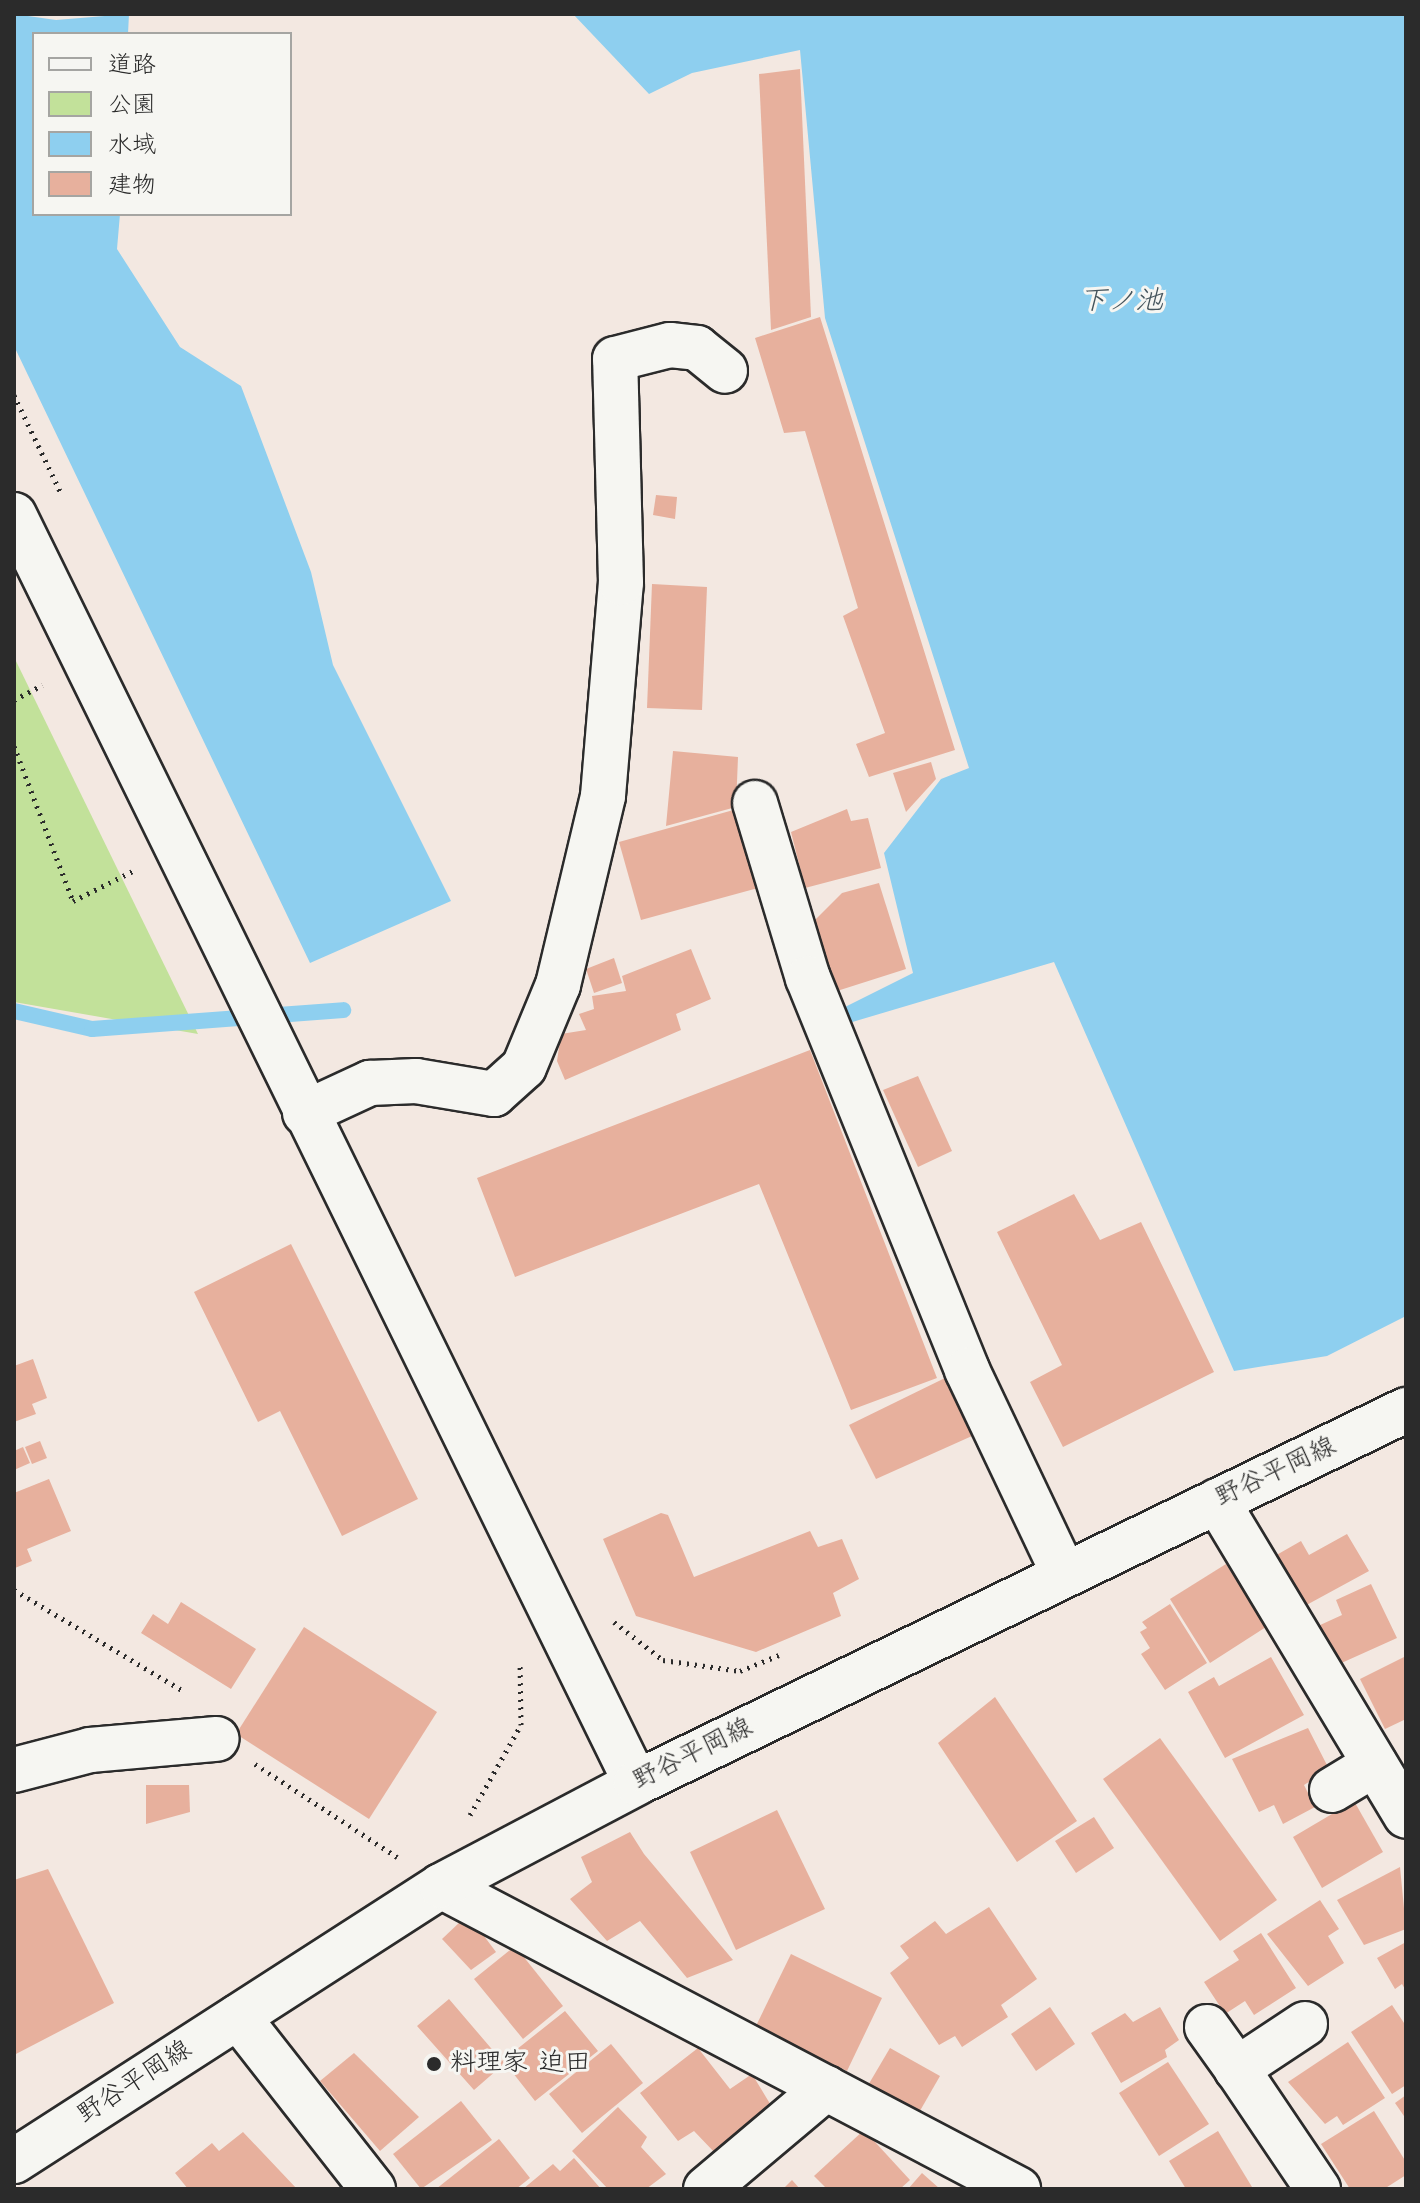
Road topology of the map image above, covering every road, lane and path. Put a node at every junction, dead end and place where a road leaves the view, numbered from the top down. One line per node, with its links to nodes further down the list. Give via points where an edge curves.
1 (725, 371): 14 (street, via 697,348 684,346 615,359 621,583 603,796 558,985 524,1067 494,1094 416,1081 370,1083)
2 (14, 395): 3 (path)
3 (69, 509)
4 (14, 515): 14 (street)
5 (35, 671): 6 (path)
6 (42, 685): 7 (path); 8 (path)
7 (14, 700)
8 (49, 700)
9 (14, 746): 12 (path, via 73,901)
10 (755, 803): 17 (street, via 808,978 967,1370)
11 (126, 857): 12 (path)
12 (133, 871): 13 (path)
13 (140, 886)
14 (305, 1113): 25 (street)
15 (1406, 1410): 16 (street, 野谷平岡線)
16 (1217, 1501): 17 (street, 野谷平岡線); 23 (street)
17 (1064, 1574): 25 (street, 野谷平岡線)
18 (14, 1590): 22 (path, via 205,1704)
19 (610, 1619): 21 (path, via 663,1660 740,1671)
20 (513, 1647): 28 (path, via 521,1725)
21 (784, 1653)
22 (217, 1739): 24 (street, via 90,1750); 29 (path)
23 (1375, 1764): 26 (street); 27 (street)
24 (14, 1770)
25 (636, 1783): 29 (street, 野谷平岡線)
26 (1332, 1790)
27 (1406, 1816)
28 (461, 1830)
29 (441, 1886): 30 (street, 野谷平岡線); 34 (street)
30 (238, 2017): 35 (street, 野谷平岡線); 36 (street)
31 (1305, 2024): 33 (street)
32 (1207, 2027): 33 (street)
33 (1237, 2069): 39 (street)
34 (826, 2088): 37 (street); 38 (street)
35 (14, 2161)
36 (373, 2189)
37 (706, 2189)
38 (1018, 2189)
39 (1318, 2189)

